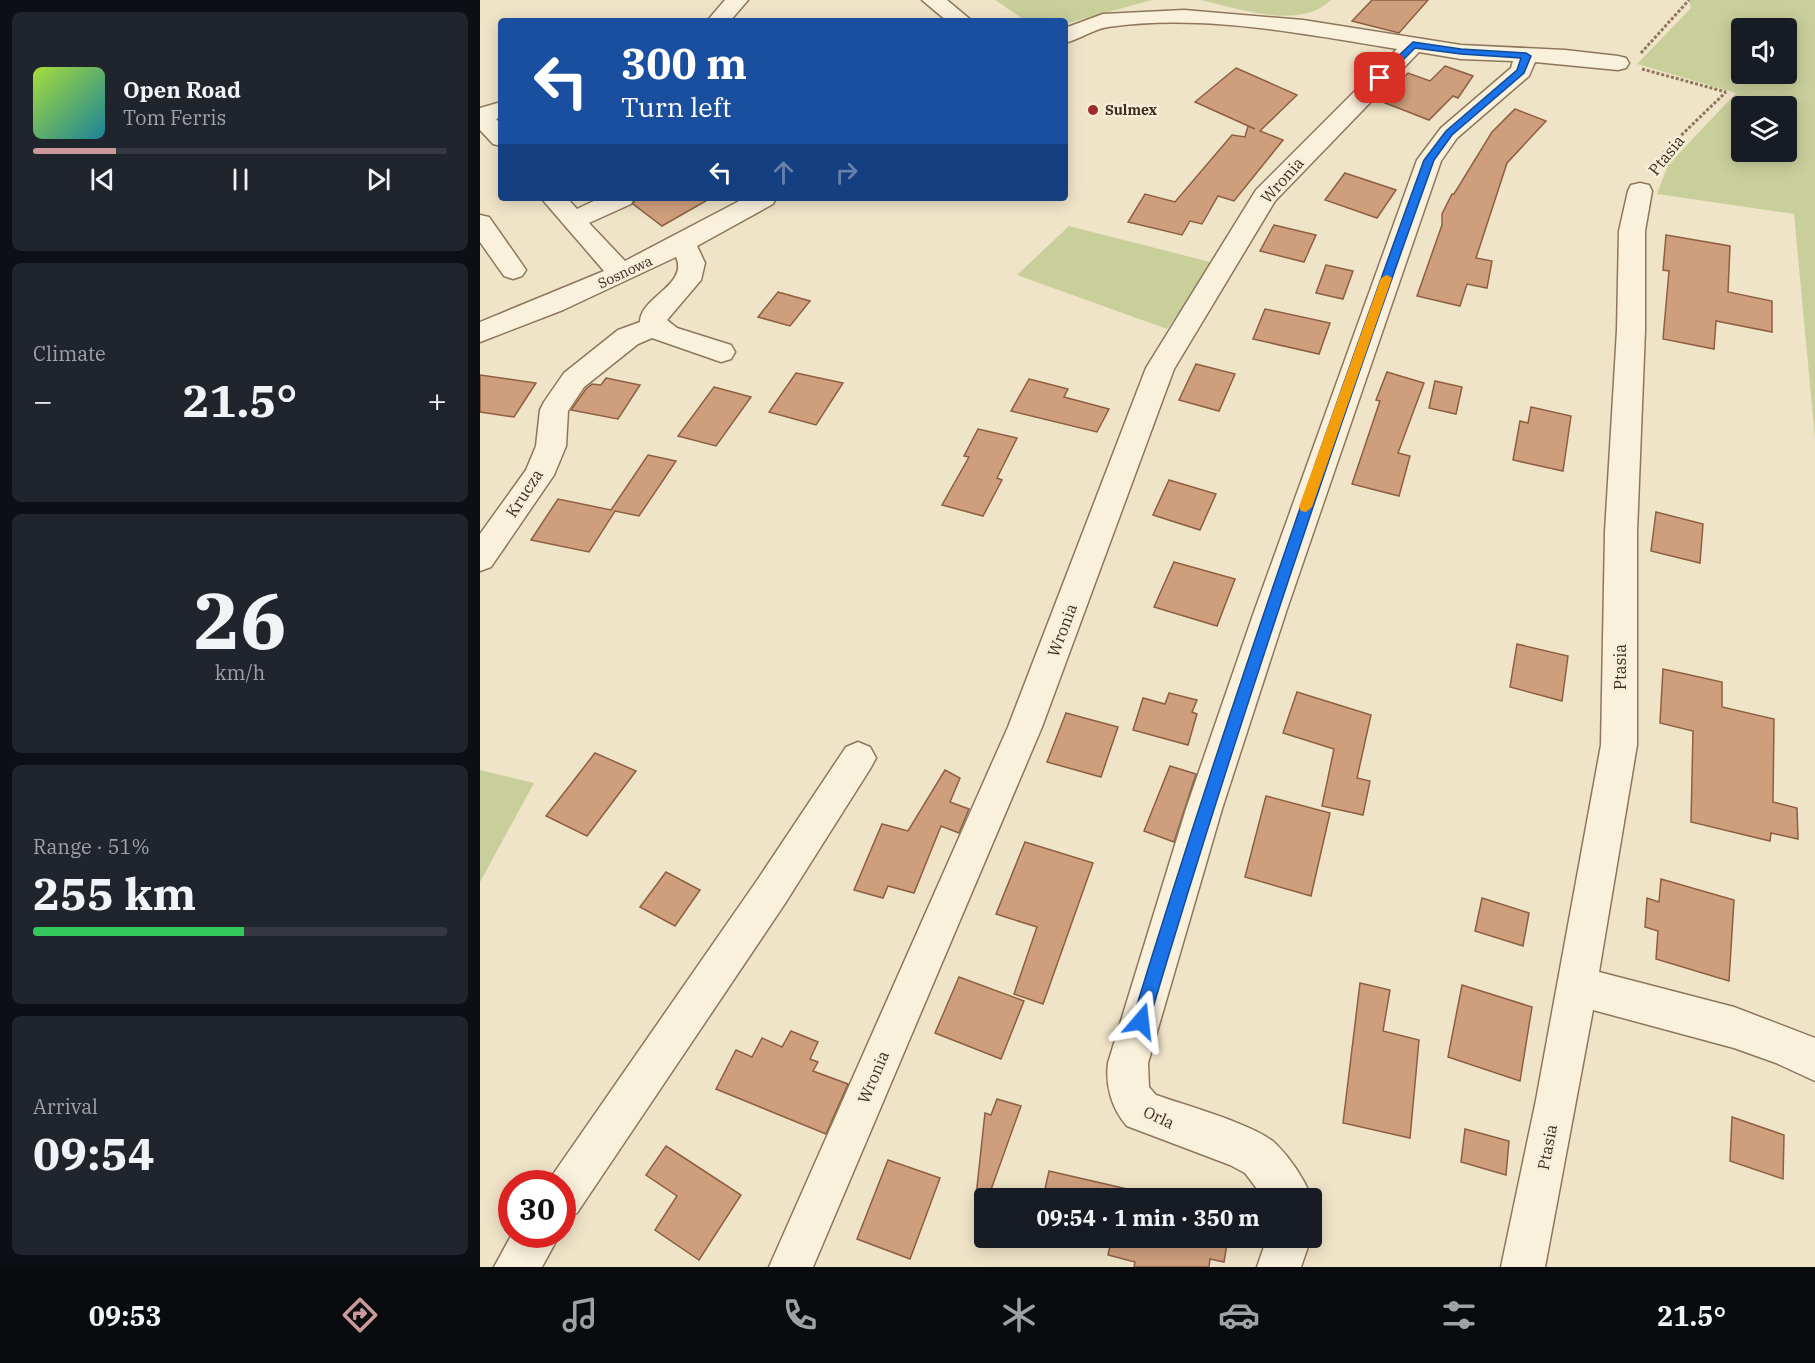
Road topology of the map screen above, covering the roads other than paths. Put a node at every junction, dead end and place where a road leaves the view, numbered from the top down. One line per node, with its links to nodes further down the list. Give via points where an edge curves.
1 (737, 0): 3 (street)
2 (933, 0): 4 (street)
3 (721, 18)
4 (957, 18)
5 (1068, 35): 6 (street, via 1102,21 1184,16 1303,27)
6 (1413, 45): 7 (street); 32 (street, Wronia, via 1265,196 1160,368 1025,727)
7 (1526, 56): 8 (street); 28 (street, Orla, via 1521,71 1449,133 1430,160 1342,402 1204,809 1128,1063 1131,1094 1142,1111 1242,1148 1260,1158)
8 (1618, 63)
9 (498, 110): 10 (street, via 481,116)
10 (498, 136)
11 (1640, 191): 25 (street, Ptasia, via 1632,231 1621,532 1619,745)
12 (557, 201): 15 (street)
13 (615, 201): 15 (street)
14 (759, 201): 17 (street, Sosnowa)
15 (573, 220): 19 (street)
16 (480, 223): 18 (street)
17 (684, 245): 19 (street, Sosnowa); 20 (street, via 692,263 688,280 653,318)
18 (513, 270)
19 (621, 274): 21 (street, Sosnowa, via 545,309)
20 (654, 327): 22 (street); 23 (street, Krucza, via 628,337 574,380 554,410 551,446 539,475)
21 (480, 332)
22 (721, 352)
23 (480, 558)
24 (858, 758): 27 (street)
25 (1577, 987): 26 (street, via 1732,1027 1792,1048); 34 (street, Ptasia)
26 (1815, 1061)
27 (576, 1178)
28 (1282, 1188)
29 (529, 1248): 31 (street)
30 (1285, 1248): 33 (street)
31 (516, 1267)
32 (791, 1267)
33 (1278, 1267)
34 (1523, 1267)

